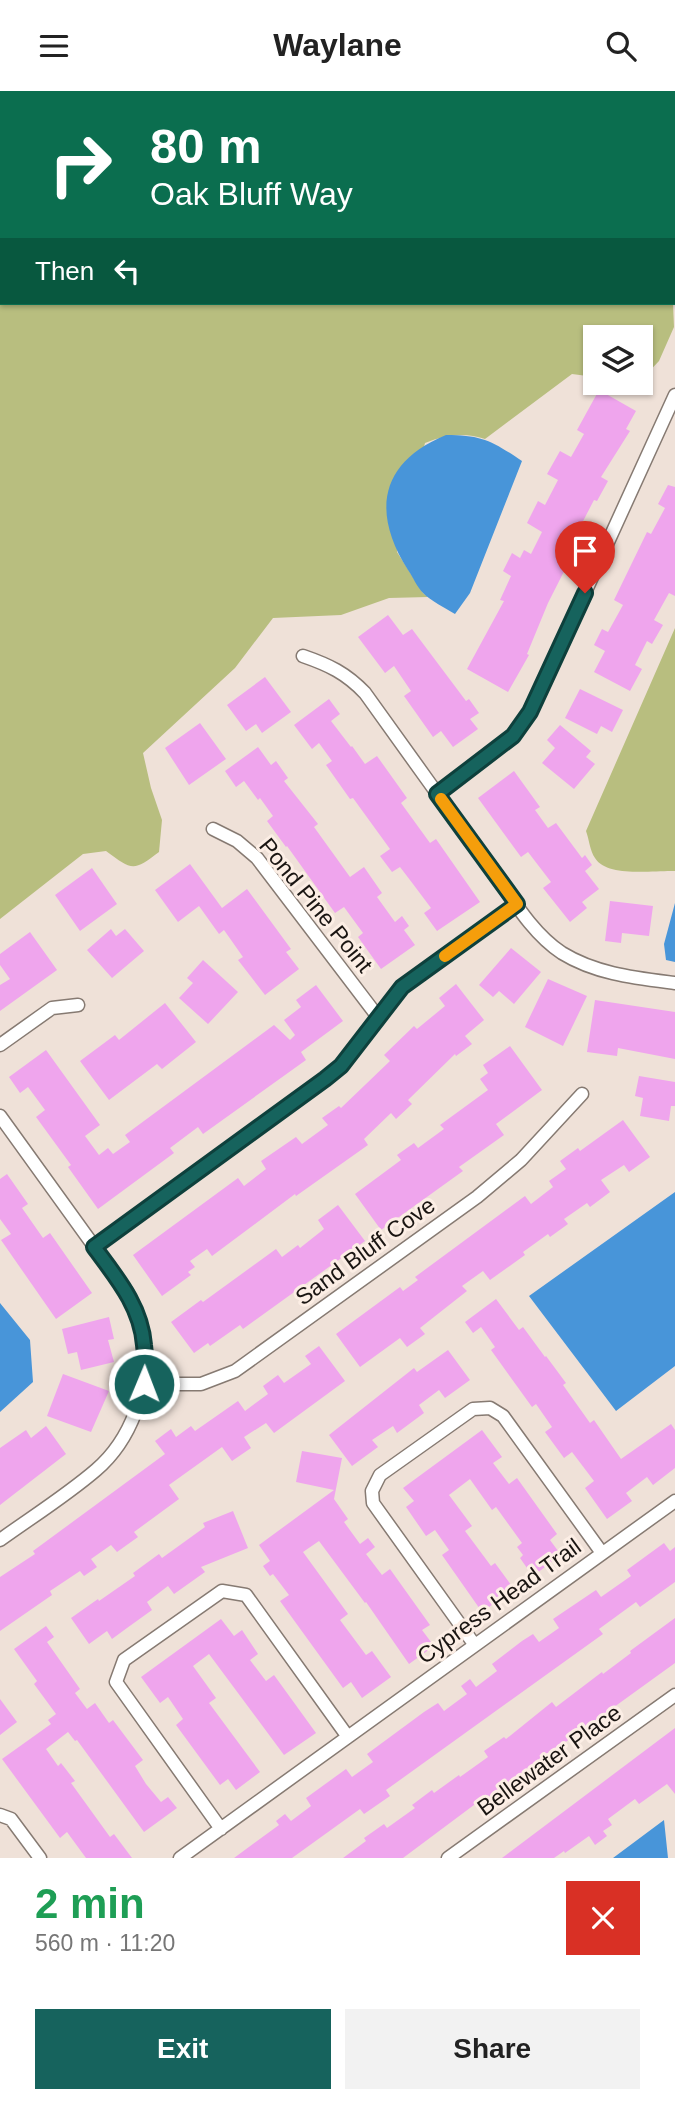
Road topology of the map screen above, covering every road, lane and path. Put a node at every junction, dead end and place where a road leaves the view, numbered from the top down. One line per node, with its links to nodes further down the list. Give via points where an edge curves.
1 (675, 395): 3 (street, via 530,712 513,736)
2 (303, 656): 3 (street, via 350,677)
3 (437, 794): 5 (street)
4 (214, 829): 8 (street, Pond Pine Point, via 257,858)
5 (517, 904): 6 (street, via 546,939 582,964 615,975); 8 (street, via 402,987)
6 (675, 983)
7 (78, 1005): 9 (street, via 52,1008)
8 (378, 1017): 12 (street, via 341,1066)
9 (0, 1045)
10 (582, 1094): 13 (street, Sand Bluff Cove, via 521,1160 477,1197 234,1371 201,1384)
11 (0, 1116): 12 (street)
12 (94, 1247): 13 (street, via 127,1292 139,1322)
13 (144, 1384): 15 (street, via 132,1422 98,1469)
14 (675, 1501): 16 (street, Cypress Head Trail)
15 (0, 1540)
16 (602, 1553): 17 (street, Cypress Head Trail); 17 (street, via 503,1416 490,1408 472,1409 380,1475 372,1491 373,1503)
17 (474, 1644): 19 (street, Cypress Head Trail)
18 (675, 1695): 24 (street, Bellewater Place)
19 (348, 1737): 21 (street, Cypress Head Trail); 21 (street, via 246,1595 222,1591 124,1660 116,1682)
20 (0, 1815): 22 (street, via 11,1819)
21 (221, 1829): 23 (street, Cypress Head Trail)
22 (40, 1858)
23 (180, 1858)
24 (448, 1858)

